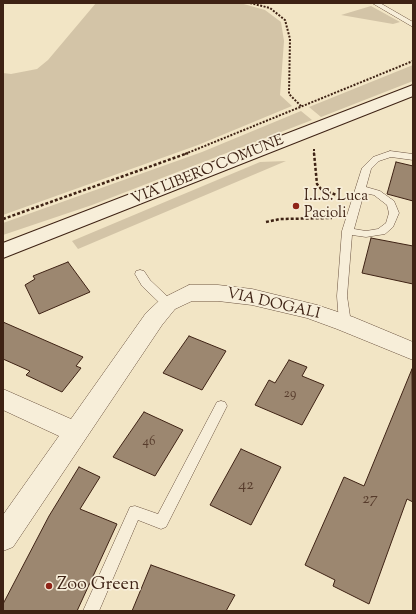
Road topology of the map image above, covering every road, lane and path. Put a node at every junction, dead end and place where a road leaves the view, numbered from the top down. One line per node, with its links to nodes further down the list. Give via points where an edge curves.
1 (250, 3): 6 (path, via 270,8 285,20 290,39 289,94)
2 (375, 3): 3 (lane)
3 (413, 25)
4 (413, 61): 6 (path)
5 (413, 90): 15 (main road, VIA LIBERO COMUNE)
6 (301, 106): 12 (path, via 202,148)
7 (314, 149): 10 (path, via 317,184 330,192)
8 (413, 157): 9 (lane, via 390,154 376,159 367,168)
9 (360, 190): 10 (lane); 14 (lane, via 377,193 391,203 394,213 390,225 381,232)
10 (357, 200): 14 (lane)
11 (331, 218): 13 (path, via 280,219)
12 (3, 219)
13 (266, 222)
14 (347, 232): 18 (lane, via 342,296)
15 (3, 251)
16 (140, 274): 17 (lane)
17 (168, 304): 18 (street, VIA DOGALI, via 189,293 218,293 252,297); 22 (street, VIA DOGALI, via 154,319)
18 (345, 323): 19 (street, VIA DOGALI)
19 (413, 351)
20 (3, 399): 22 (street)
21 (221, 406): 24 (lane, via 161,522 135,512)
22 (75, 432): 23 (street, VIA DOGALI)
23 (3, 538)
24 (91, 611)

